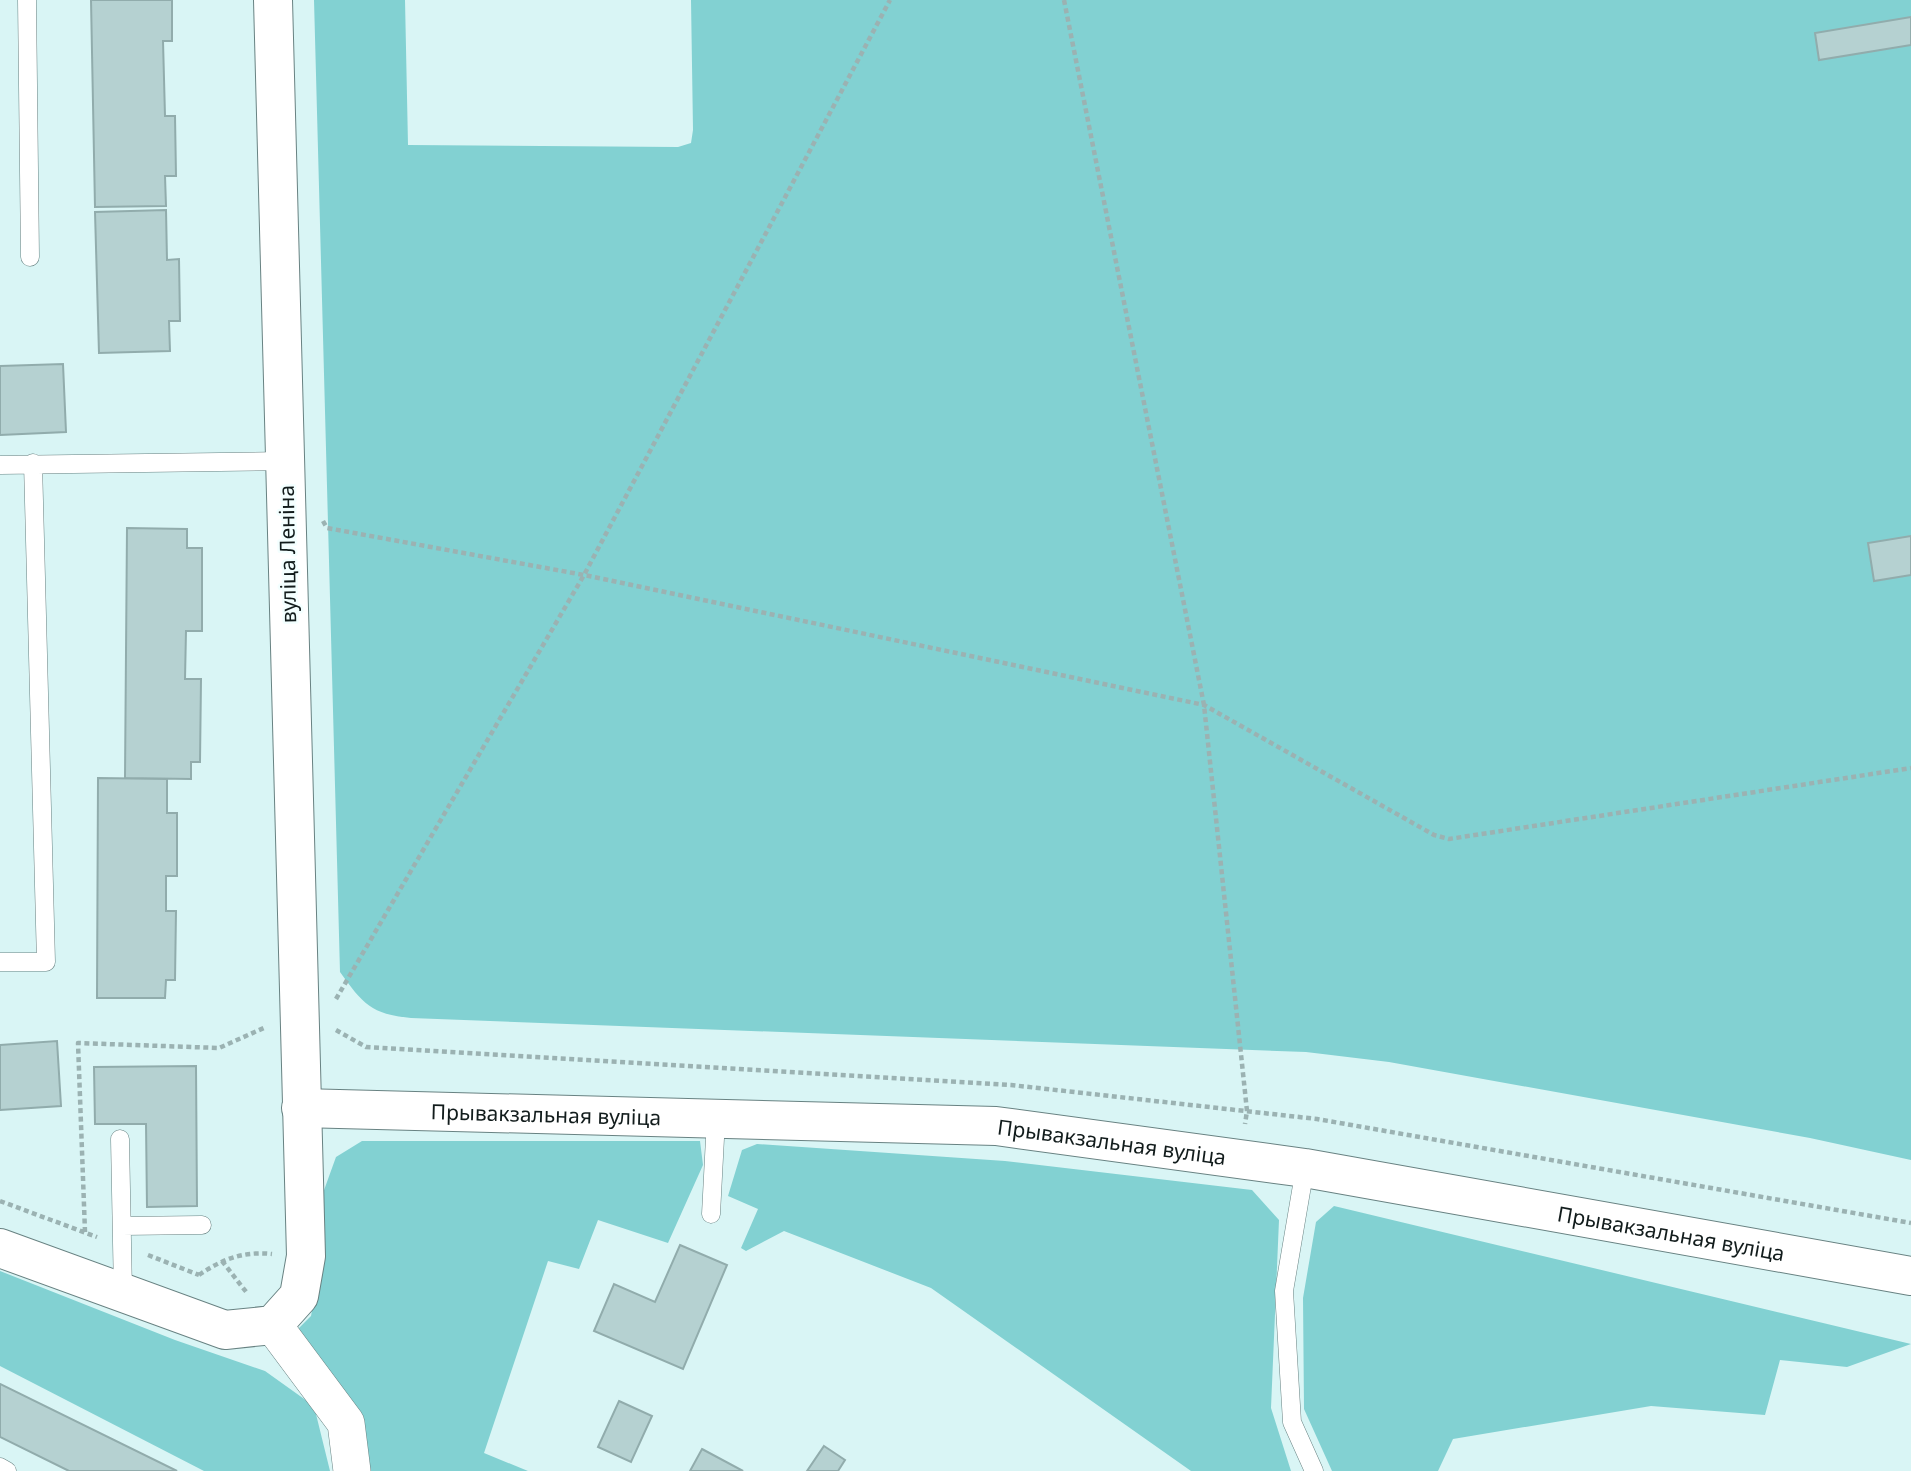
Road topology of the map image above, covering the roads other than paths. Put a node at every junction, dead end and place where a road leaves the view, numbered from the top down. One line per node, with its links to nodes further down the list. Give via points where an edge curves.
1 (27, 0): 3 (lane)
2 (273, 0): 4 (street, вуліца Леніна)
3 (30, 257)
4 (285, 461): 5 (lane); 8 (street, вуліца Леніна)
5 (33, 463): 6 (lane); 7 (lane, via 46,962)
6 (0, 465)
7 (0, 962)
8 (301, 1108): 9 (street, Прывакзальная вуліца); 18 (street, вуліца Леніна, via 306,1256 299,1296)
9 (716, 1119): 11 (street, Прывакзальная вуліца, via 996,1126); 12 (lane)
10 (120, 1139): 14 (lane)
11 (1305, 1168): 16 (street, Прывакзальная вуліца); 22 (lane, via 1284,1291 1292,1422)
12 (711, 1214)
13 (202, 1225): 14 (lane)
14 (122, 1226): 17 (lane)
15 (0, 1248): 17 (street)
16 (1911, 1276)
17 (123, 1293): 18 (street, via 225,1330)
18 (273, 1325): 21 (street, via 346,1423)
19 (0, 1468): 20 (lane)
20 (7, 1471)
21 (352, 1471)
22 (1314, 1471)

